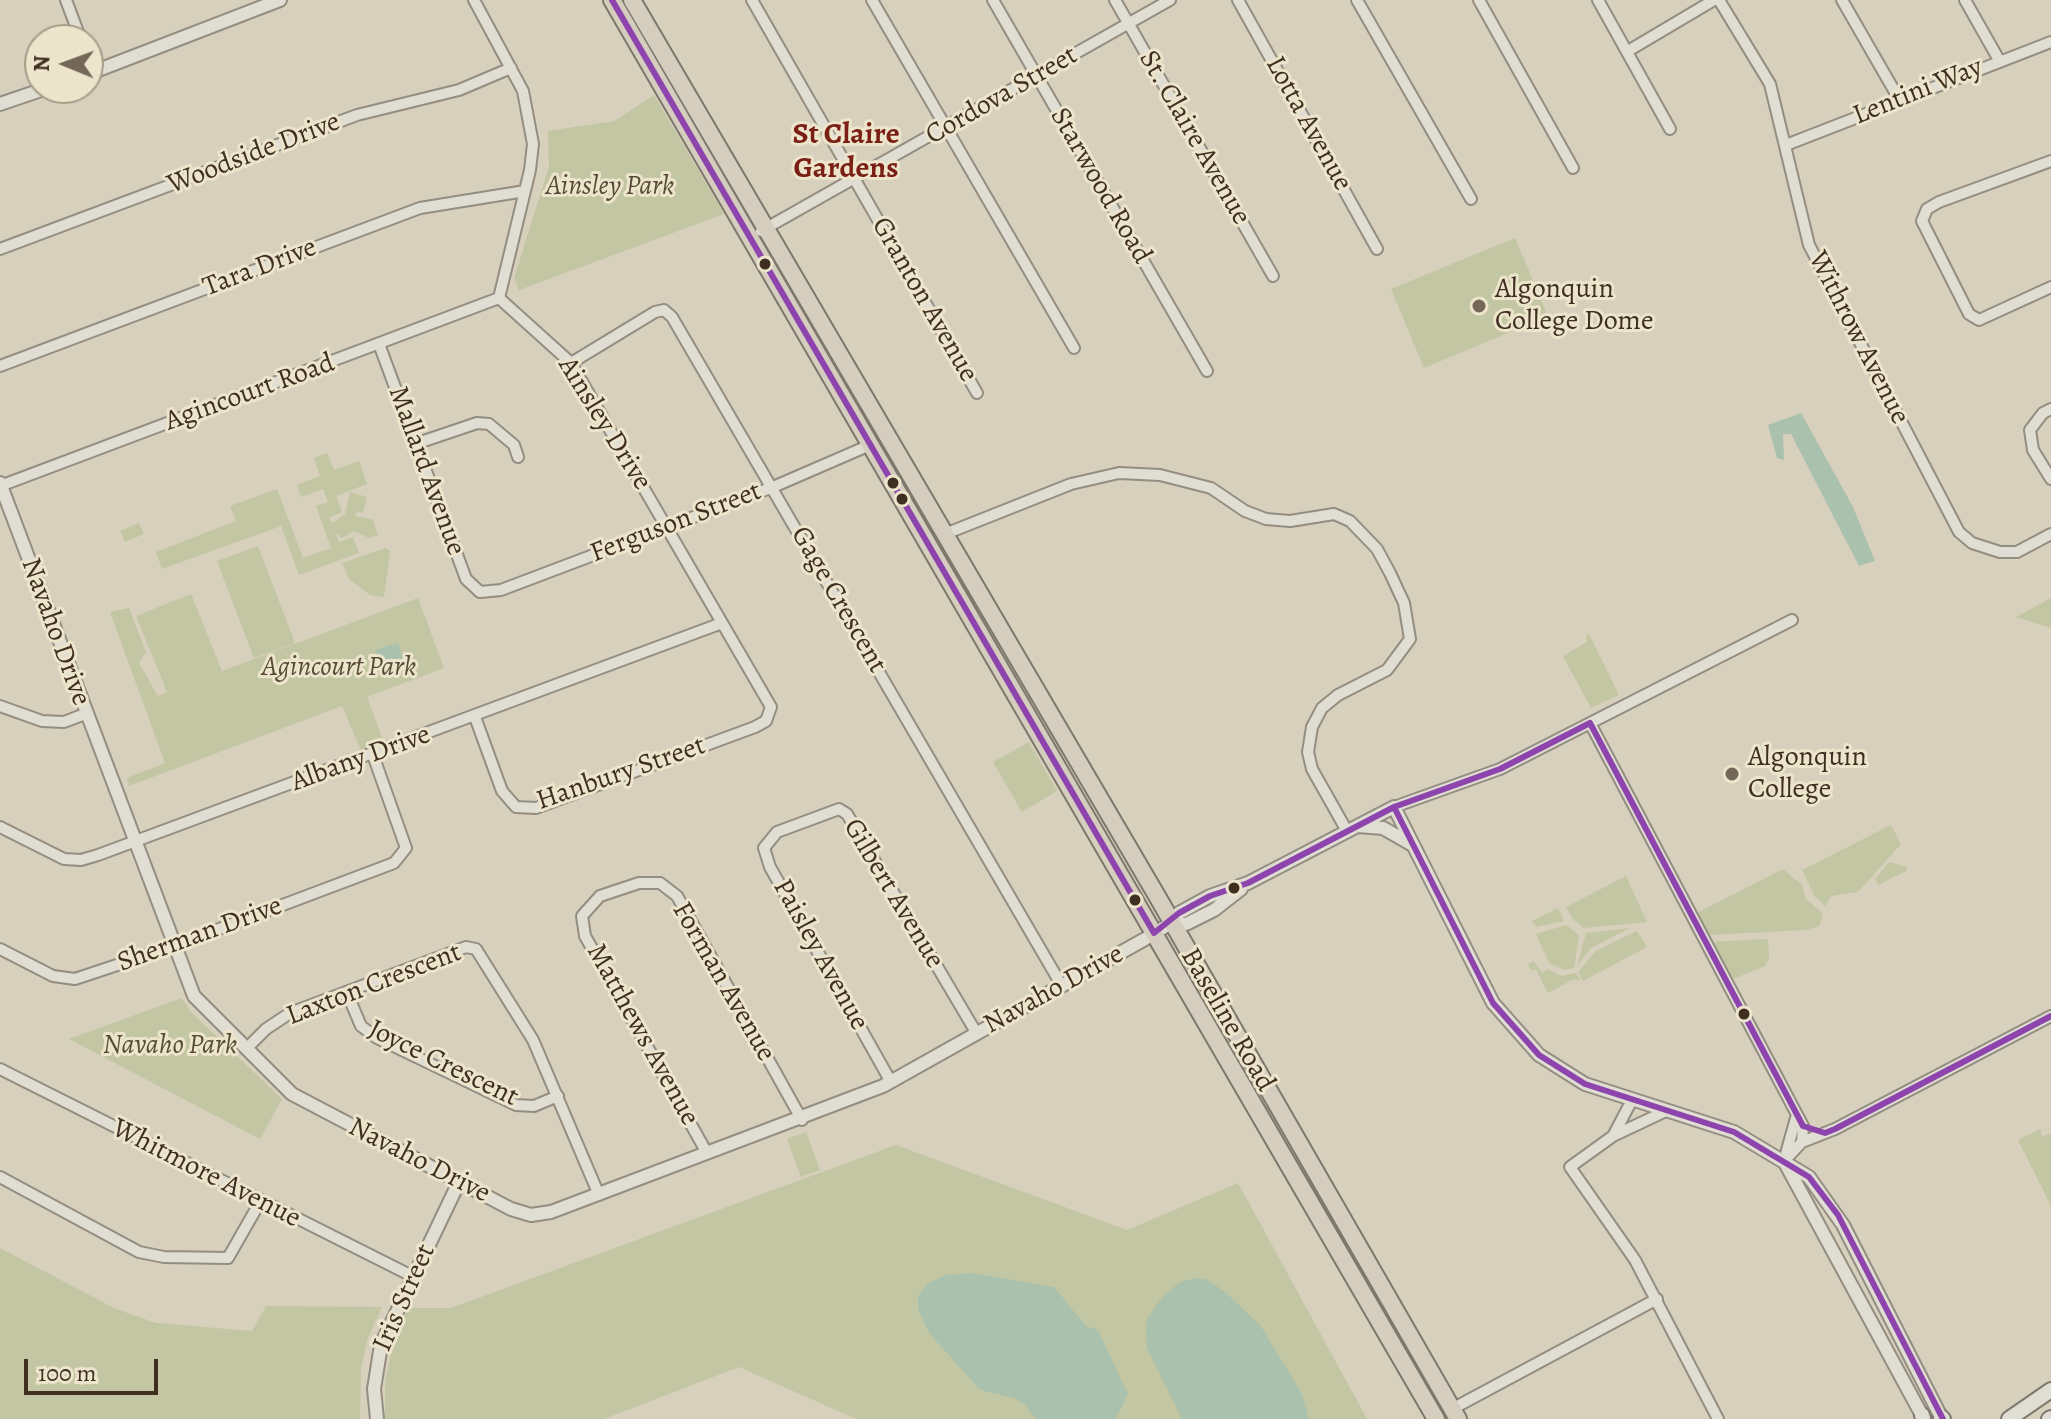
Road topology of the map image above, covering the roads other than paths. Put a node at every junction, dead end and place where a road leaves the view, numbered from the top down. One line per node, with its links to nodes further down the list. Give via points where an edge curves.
1 (66, 0): 18 (street)
2 (280, 0): 23 (street)
3 (474, 0): 24 (street)
4 (612, 0): 38 (main road, Baseline Road)
5 (632, 0): 37 (main road, Baseline Road)
6 (752, 0): 34 (street, Granton Avenue)
7 (872, 0): 29 (street)
8 (993, 0): 25 (street, Starwood Road)
9 (1115, 0): 19 (street, St. Claire Avenue)
10 (1170, 0): 19 (street, Cordova Street)
11 (1238, 0): 40 (street, Lotta Avenue)
12 (1357, 0): 36 (street)
13 (1479, 0): 33 (street)
14 (1598, 0): 21 (street)
15 (1717, 0): 21 (street); 31 (street, Withrow Avenue, via 1770,84)
16 (1842, 0): 27 (street)
17 (1965, 0): 22 (street)
18 (75, 24)
19 (1129, 24): 25 (street, Cordova Street); 41 (street, St. Claire Avenue)
20 (2051, 42): 22 (street, Lentini Way)
21 (1628, 51): 30 (street)
22 (1999, 60): 27 (street, Lentini Way)
23 (104, 68)
24 (511, 68): 35 (street, via 523,91 533,144); 39 (street, Woodside Drive, via 459,90 357,115)
25 (1037, 75): 29 (street, Cordova Street); 48 (street, Starwood Road)
26 (24, 96): 28 (street)
27 (1899, 99): 31 (street, Lentini Way)
28 (0, 104)
29 (945, 127): 34 (street, Cordova Street); 45 (street)
30 (1670, 129)
31 (1786, 145): 59 (street, Withrow Avenue, via 1809,245 1959,532 1972,543 2000,552 2017,552)
32 (2051, 161): 42 (street, via 1939,202 1927,209 1922,221 1969,314 1979,320)
33 (1573, 168)
34 (856, 180): 37 (street, Cordova Street); 49 (street, Granton Avenue)
35 (525, 191): 43 (street); 47 (street, Tara Drive, via 420,208)
36 (1471, 199)
37 (768, 229): 38 (street, Cordova Street); 58 (main road, Baseline Road)
38 (749, 235): 52 (main road, Baseline Road)
39 (0, 249)
40 (1377, 249)
41 (1273, 276)
42 (2051, 287)
43 (499, 298): 44 (street, Agincourt Road); 46 (street, Ainsley Drive)
44 (379, 344): 51 (street, Mallard Avenue); 55 (street, Agincourt Road)
45 (1074, 348)
46 (571, 363): 56 (street, Gage Crescent, via 664,310); 57 (street, Ainsley Drive)
47 (0, 366)
48 (1207, 371)
49 (977, 393)
50 (2051, 409): 54 (street, via 2030,430 2033,450)
51 (418, 443): 53 (street, via 477,423 489,424 514,445); 60 (street, Mallard Avenue, via 466,579)
52 (870, 445): 56 (street, Ferguson Street); 77 (main road, Baseline Road)
53 (518, 457)
54 (2051, 479)
55 (0, 485): 64 (street, Navaho Drive)
56 (773, 487): 57 (street, Ferguson Street); 80 (street, Gage Crescent)
57 (666, 526): 60 (street, Ferguson Street, via 501,590); 62 (street, Ainsley Drive)
58 (945, 534): 71 (street, via 1071,484 1138,472 1211,488 1266,519 1334,514 1358,526 1404,603 1410,639 1387,670 1338,695 1322,708 1312,727 1312,769); 76 (main road, Baseline Road)
59 (2051, 534)
60 (480, 592)
61 (1792, 620): 67 (street)
62 (722, 623): 65 (street, Ainsley Drive, via 767,695); 66 (street, Albany Drive)
63 (0, 706): 64 (street, via 42,721 64,722)
64 (85, 714): 73 (street, Navaho Drive)
65 (770, 715): 66 (street, Hanbury Street, via 755,727 536,808 516,807 502,791)
66 (475, 717): 68 (street, Albany Drive)
67 (1590, 723): 69 (street, via 1500,769); 91 (street)
68 (373, 755): 73 (street, Albany Drive); 78 (street, Sherman Drive, via 406,848 400,859)
69 (1394, 807): 71 (street, Navaho Drive); 74 (street)
70 (0, 827): 73 (street, Albany Drive, via 64,859 81,860)
71 (1353, 828): 74 (street, via 1383,828); 76 (street, Navaho Drive, via 1248,883 1214,910 1186,924)
72 (780, 831): 83 (street, Gilbert Avenue, via 839,809 847,814); 86 (street, Paisley Avenue, via 764,848 770,867)
73 (136, 841): 78 (street, Navaho Drive)
74 (1412, 844): 88 (street, via 1493,1003 1519,1035 1585,1084)
75 (582, 916): 90 (street, Forman Avenue, via 600,896 639,883 660,883 677,896); 95 (street, Matthews Avenue, via 585,936)
76 (1171, 923): 77 (street, Navaho Drive); 104 (main road, Baseline Road)
77 (1154, 933): 80 (street, Navaho Drive); 105 (main road, Baseline Road)
78 (174, 946): 79 (street, Sherman Drive, via 75,979 53,976); 84 (street, Navaho Drive, via 194,996)
79 (0, 949)
80 (1062, 986): 83 (street, Navaho Drive)
81 (347, 993): 84 (street, Laxton Crescent, via 290,1013); 87 (street, Joyce Crescent, via 361,1026 377,1038 516,1105 534,1106); 87 (street, Laxton Crescent, via 466,947 476,949 533,1040)
82 (2051, 1016): 92 (street)
83 (977, 1034): 86 (street, Navaho Drive)
84 (246, 1049): 98 (street, Navaho Drive, via 307,1103)
85 (0, 1069): 100 (street, Whitmore Avenue)
86 (891, 1082): 90 (street, Navaho Drive)
87 (558, 1096): 99 (street, Laxton Crescent)
88 (1632, 1100): 89 (street); 93 (street)
89 (1666, 1111): 93 (street); 96 (street, via 1734,1132)
90 (802, 1120): 95 (street, Navaho Drive)
91 (1800, 1122): 92 (street); 94 (street); 96 (street)
92 (1825, 1133): 94 (street)
93 (1613, 1136): 102 (street, via 1570,1167)
94 (1802, 1142): 96 (street)
95 (707, 1153): 99 (street, Navaho Drive)
96 (1784, 1161): 106 (street); 107 (street, via 1809,1177 1838,1215)
97 (0, 1177): 100 (street, via 139,1252 164,1257 228,1258)
98 (459, 1182): 99 (street, Navaho Drive, via 531,1215); 101 (street, Iris Street)
99 (599, 1195)
100 (260, 1202): 101 (street, Whitmore Avenue)
101 (412, 1276): 108 (street, Iris Street, via 381,1345 374,1389)
102 (1657, 1299): 104 (street); 109 (street)
103 (2051, 1390): 110 (main road)
104 (1455, 1414): 105 (main road)
105 (1436, 1418)
106 (1923, 1418)
107 (1942, 1418)
108 (377, 1419)
109 (1718, 1419)
110 (2009, 1419)

